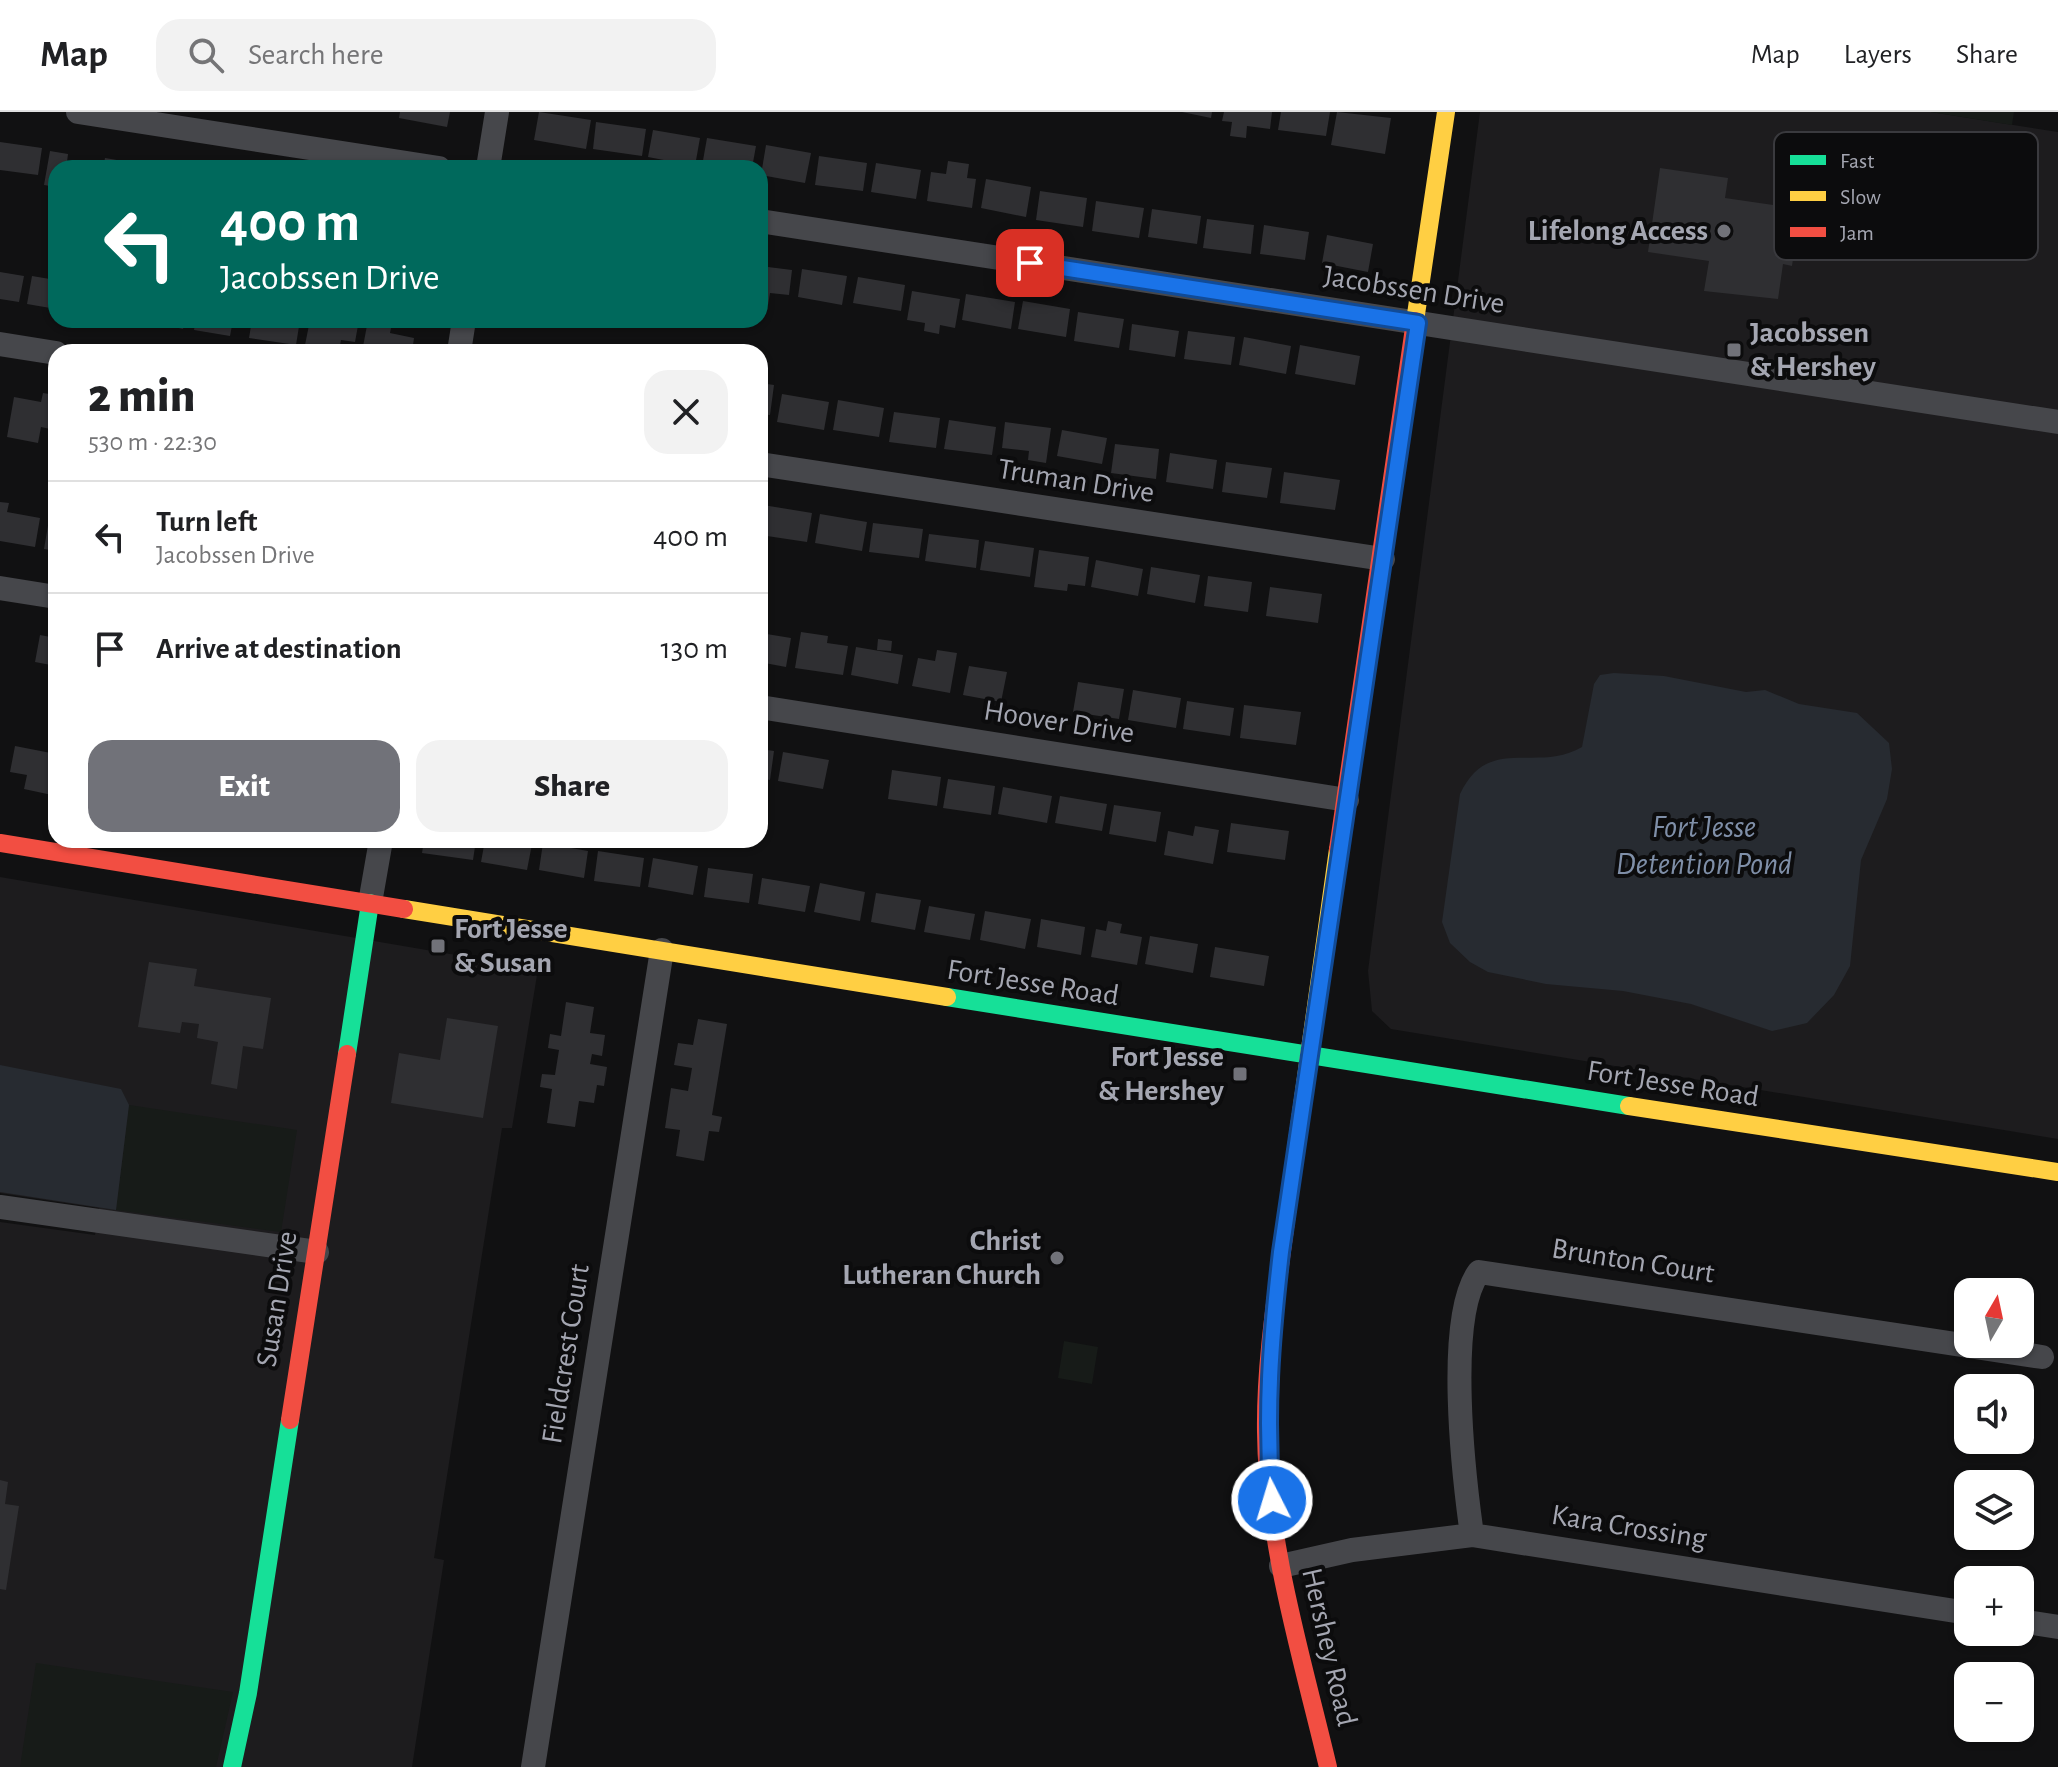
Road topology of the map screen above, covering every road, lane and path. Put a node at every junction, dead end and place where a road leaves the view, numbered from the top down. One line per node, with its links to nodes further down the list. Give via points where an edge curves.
1 (78, 112): 4 (street)
2 (497, 112): 5 (street)
3 (1446, 112): 7 (main road, Hershey Road)
4 (387, 160)
5 (489, 160)
6 (768, 222): 7 (street, Jacobssen Drive)
7 (1418, 323): 10 (street, Jacobssen Drive); 12 (main road, Hershey Road)
8 (0, 344): 9 (street)
9 (48, 352)
10 (2058, 422)
11 (768, 465): 12 (street, Truman Drive)
12 (1383, 559): 16 (main road, Hershey Road)
13 (0, 588): 14 (street)
14 (48, 596)
15 (768, 708): 16 (street, Hoover Drive)
16 (1347, 800): 21 (main road, Hershey Road)
17 (0, 843): 19 (main road, Fort Jesse Road)
18 (380, 848): 19 (street, Susan Drive)
19 (370, 903): 20 (main road, Fort Jesse Road); 24 (main road, Susan Drive)
20 (662, 950): 21 (main road, Fort Jesse Road); 32 (street, Fieldcrest Court)
21 (1308, 1056): 22 (main road, Fort Jesse Road); 27 (main road, Hershey Road, via 1271,1335 1266,1432)
22 (2058, 1172)
23 (0, 1207): 24 (street)
24 (317, 1252): 31 (main road, Susan Drive, via 251,1680)
25 (2042, 1357): 26 (street, Brunton Court, via 1479,1272 1471,1284 1466,1320 1459,1419)
26 (1472, 1535): 27 (street, Kara Crossing, via 1352,1550); 28 (street, Kara Crossing)
27 (1281, 1566): 33 (main road, Hershey Road)
28 (1954, 1611)
29 (2034, 1623): 30 (street)
30 (2058, 1627)
31 (232, 1767)
32 (533, 1767)
33 (1328, 1767)

